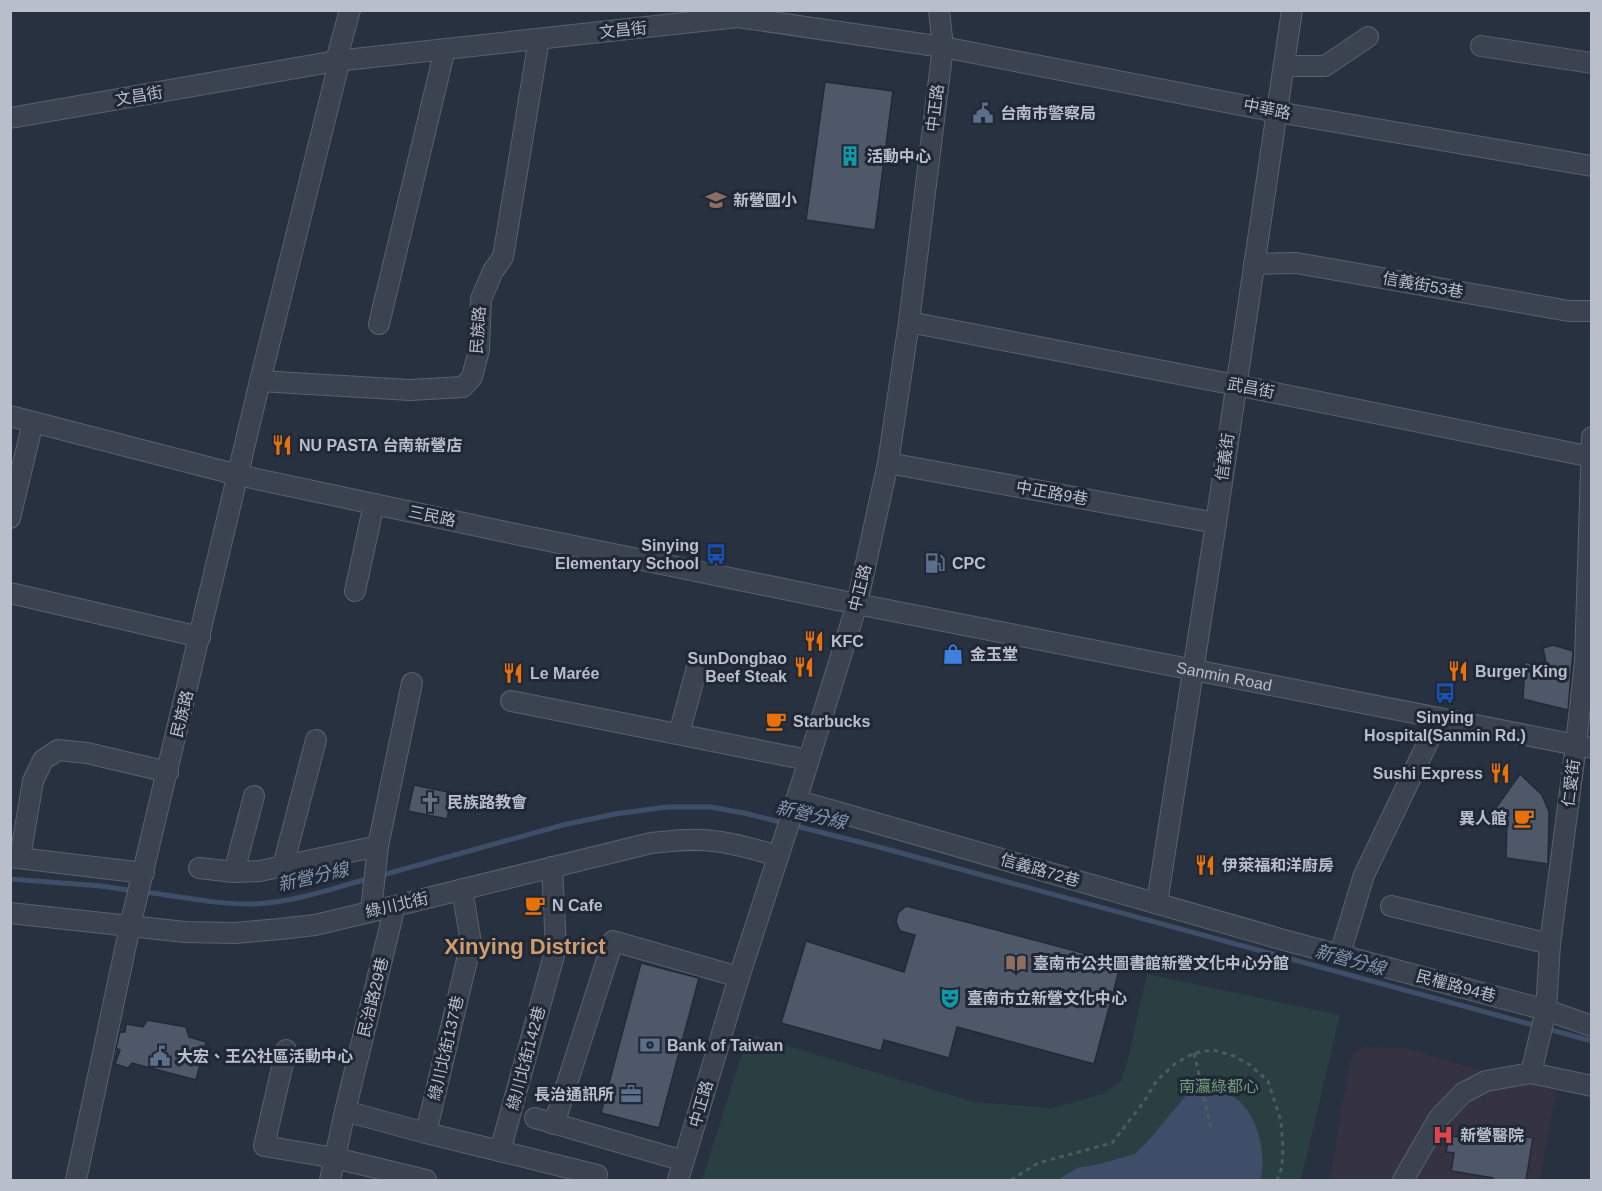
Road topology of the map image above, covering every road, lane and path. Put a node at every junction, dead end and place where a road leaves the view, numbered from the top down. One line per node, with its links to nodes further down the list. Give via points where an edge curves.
1 (350, 10): 10 (street, 民族路)
2 (939, 10): 8 (street, 中正路)
3 (1292, 10): 12 (street, 信義街)
4 (739, 14): 6 (street, 文昌街); 8 (street, 文昌街)
5 (1368, 37): 12 (street, via 1325,66)
6 (539, 39): 9 (street, 文昌街); 20 (street, 民族路, via 502,257 481,299 479,350 472,376 463,387 410,390)
7 (1481, 46): 11 (street)
8 (942, 47): 13 (street, 中華路); 18 (street, 中正路)
9 (446, 49): 10 (street, 文昌街); 19 (street)
10 (336, 61): 14 (street, 文昌街); 20 (street, 民族路, via 337,71)
11 (1592, 63)
12 (1284, 66): 13 (street, 信義街)
13 (1277, 112): 15 (street, 中華路); 16 (street, 信義街)
14 (10, 118)
15 (1592, 166)
16 (1254, 264): 17 (street, 信義街53巷, via 1296,263 1569,311); 21 (street, 信義街)
17 (1592, 311)
18 (909, 322): 21 (street, 武昌街); 25 (street, 中正路)
19 (379, 324)
20 (260, 381): 26 (street, 民族路)
21 (1236, 385): 24 (street, 武昌街); 29 (street, 信義街)
22 (10, 416): 23 (street, 三民路)
23 (33, 422): 26 (street, 三民路); 28 (street)
24 (1591, 450): 41 (street, 仁愛街)
25 (888, 462): 29 (street, 中正路9巷); 32 (street, 中正路)
26 (238, 475): 27 (street, 三民路); 33 (street, 民族路)
27 (374, 504): 30 (street); 32 (street, 三民路)
28 (10, 518)
29 (1216, 523): 35 (street, 信義街)
30 (355, 591)
31 (10, 593): 33 (street)
32 (857, 604): 35 (street, Sanmin Road); 42 (street, 中正路)
33 (200, 637): 43 (street, 民族路)
34 (697, 667): 39 (street)
35 (1193, 670): 38 (street, Sanmin Road); 56 (street, 信義街)
36 (412, 684): 47 (street)
37 (511, 701): 39 (street)
38 (1439, 719): 41 (street, Sanmin Road); 63 (street, via 1364,875)
39 (679, 734): 42 (street)
40 (316, 740): 49 (street)
41 (1584, 747): 62 (street, 仁愛街)
42 (808, 760): 45 (street, 中正路)
43 (168, 772): 48 (street, via 58,750 43,760 33,781); 53 (street, 民族路)
44 (254, 795): 52 (street)
45 (795, 806): 46 (street, 中正路); 56 (street, 信義路72巷)
46 (780, 851): 50 (street, 綠川北街, via 686,839 651,843); 64 (street, 中正路)
47 (377, 855): 49 (street); 55 (street)
48 (15, 857): 53 (street)
49 (283, 866): 52 (street)
50 (552, 867): 54 (street, 綠川北街); 76 (street, 綠川北街142巷, via 556,948)
51 (199, 868): 52 (street)
52 (234, 872)
53 (144, 873): 60 (street, 民族路)
54 (462, 889): 57 (street, 綠川北街); 75 (street, 綠川北街137巷, via 471,944)
55 (372, 902): 57 (street, 綠川北街); 60 (street, 綠川北街, via 315,925 235,933 185,932)
56 (1157, 903): 61 (street, 信義路72巷)
57 (395, 906): 71 (street, 民治路29巷)
58 (1391, 906): 62 (street)
59 (10, 914): 60 (street, 綠川北街)
60 (133, 917): 80 (street)
61 (1284, 940): 63 (street, 民權路94巷)
62 (1550, 944): 65 (street, 仁愛街)
63 (1340, 954): 65 (street, 民權路94巷)
64 (739, 977): 73 (street, via 613,941); 78 (street, 中正路)
65 (1544, 1016): 66 (street, 民權路94巷); 69 (street, 仁愛街)
66 (1592, 1026)
67 (286, 1050): 77 (street, via 264,1146)
68 (1194, 1053): 74 (path); 84 (path, via 1157,1080 1112,1143 1038,1163); 85 (path, via 1213,1050 1234,1056 1268,1081 1281,1121 1284,1148)
69 (1531, 1073): 70 (street); 86 (street, via 1486,1081 1463,1093 1439,1118)
70 (1592, 1086)
71 (345, 1111): 75 (street); 77 (street, 民治路29巷)
72 (535, 1118): 73 (street)
73 (554, 1124): 78 (street)
74 (1212, 1132)
75 (426, 1133): 76 (street)
76 (500, 1151): 79 (street)
77 (335, 1158): 81 (street, 民治路29巷); 82 (street)
78 (684, 1161): 83 (street, 中正路)
79 (597, 1175)
80 (76, 1180)
81 (330, 1180)
82 (426, 1180)
83 (678, 1180)
84 (1011, 1180)
85 (1277, 1180)
86 (1403, 1180)

